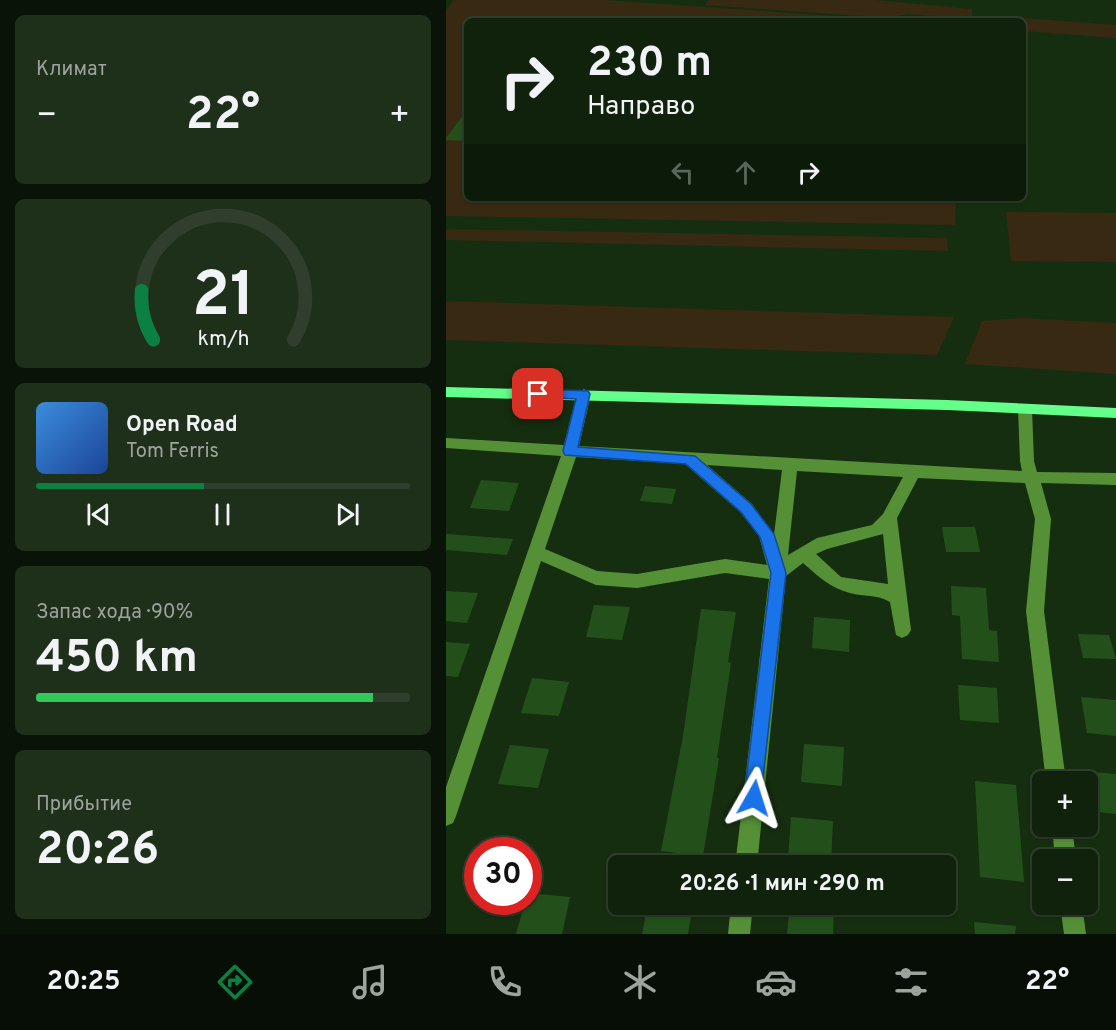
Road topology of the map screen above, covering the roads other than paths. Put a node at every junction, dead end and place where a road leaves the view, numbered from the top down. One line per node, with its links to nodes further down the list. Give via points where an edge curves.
1 (446, 392): 2 (main road)
2 (584, 394): 3 (main road); 6 (street)
3 (1025, 409): 4 (main road); 10 (street)
4 (1116, 413)
5 (446, 443): 6 (street)
6 (570, 451): 7 (street); 13 (street)
7 (690, 459): 8 (street); 15 (street, via 746,508 766,534)
8 (790, 463): 9 (street); 15 (street)
9 (914, 472): 10 (street); 12 (street)
10 (1031, 475): 11 (street); 18 (street, via 1043,519 1035,611)
11 (1116, 478)
12 (889, 518): 14 (street, via 877,531 823,543); 16 (street)
13 (536, 552): 15 (street, via 596,578 637,581 725,566); 19 (street)
14 (803, 553): 15 (street); 16 (street, via 836,582 883,589)
15 (778, 573): 20 (street)
16 (899, 599): 17 (street)
17 (902, 630)
18 (1055, 771)
19 (446, 816)
20 (747, 855)
21 (741, 915): 23 (street)
22 (1072, 915): 24 (street)
23 (738, 934)
24 (1075, 934)

